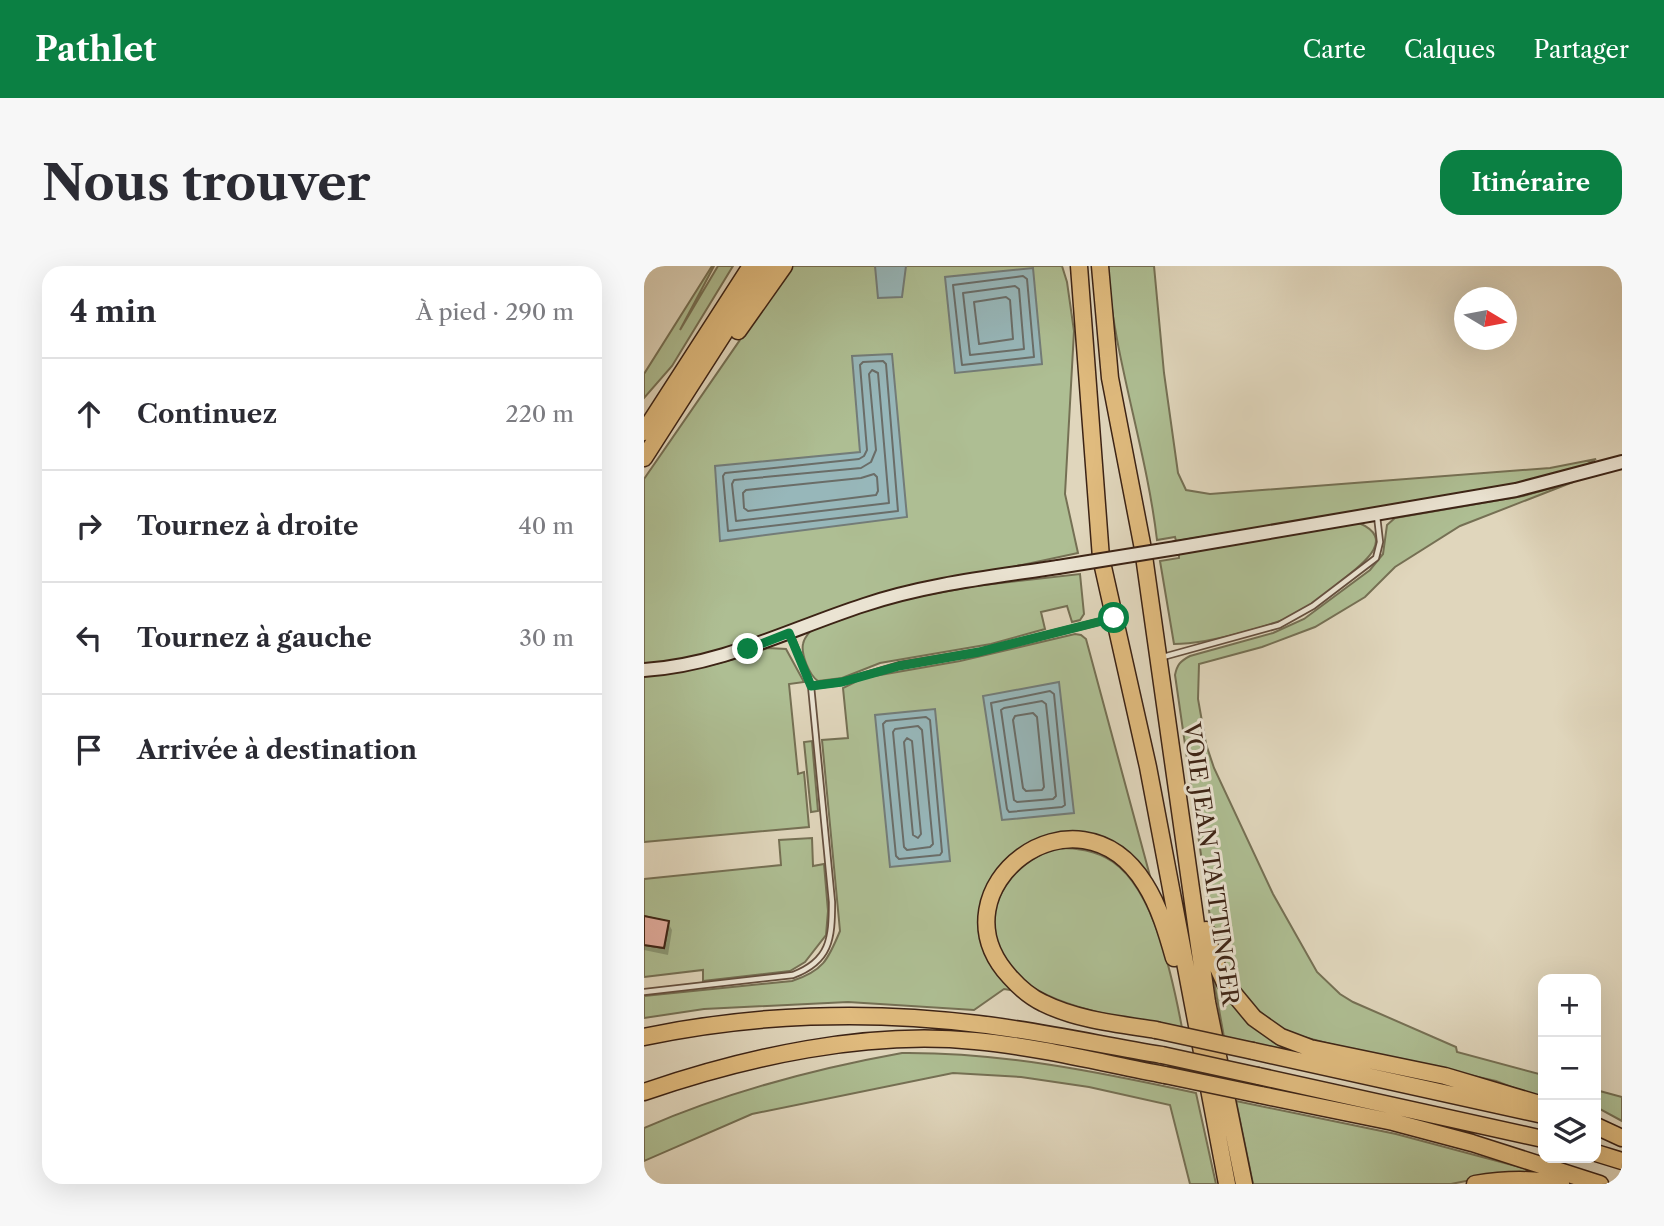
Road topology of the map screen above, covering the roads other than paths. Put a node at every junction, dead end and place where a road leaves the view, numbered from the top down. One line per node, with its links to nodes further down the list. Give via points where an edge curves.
1 (751, 266): 11 (highway)
2 (767, 266): 10 (highway)
3 (784, 266): 10 (highway, via 697,389)
4 (1069, 266): 8 (highway)
5 (1079, 266): 8 (highway)
6 (1089, 266): 9 (highway, via 1099,346)
7 (1100, 266): 9 (highway)
8 (1085, 334): 15 (highway, VOIE JEAN TAITTINGER, via 1101,558)
9 (1110, 378): 17 (highway, VOIE JEAN TAITTINGER)
10 (672, 415): 12 (highway)
11 (644, 432)
12 (644, 458)
13 (1622, 462): 14 (street, via 1516,490)
14 (1377, 514): 16 (street, bridge, via 904,593); 17 (lane, via 1380,542 1376,558 1305,611 1268,628)
15 (1114, 618): 19 (lane, via 979,652); 22 (highway, VOIE JEAN TAITTINGER, via 1148,767)
16 (789, 633): 18 (street, via 709,661); 19 (lane)
17 (1159, 658): 20 (highway, VOIE JEAN TAITTINGER)
18 (644, 670)
19 (811, 686): 21 (lane, via 832,902 832,934 824,954 810,969 793,975)
20 (1188, 874): 25 (highway, via 1225,983 1254,1018 1281,1037); 33 (highway, VOIE JEAN TAITTINGER, via 1207,1002)
21 (644, 992)
22 (1190, 998): 26 (highway, bridge, via 1182,987 1146,884 1111,850 1086,840 1063,839 1017,858 999,879 987,922 996,961 1042,1003 1074,1015); 32 (highway, VOIE JEAN TAITTINGER)
23 (644, 1037): 28 (highway, bridge, via 795,1018 883,1017 979,1024 1163,1055)
24 (644, 1092): 36 (highway, bridge, via 688,1076 849,1044 915,1039 987,1043 1165,1075 1433,1133)
25 (1538, 1104)
26 (1538, 1114)
27 (1601, 1130): 29 (highway)
28 (1538, 1138)
29 (1622, 1138)
30 (1601, 1155): 31 (highway)
31 (1622, 1161)
32 (1227, 1184)
33 (1244, 1184)
34 (1475, 1184): 35 (highway, via 1513,1179)
35 (1561, 1184)
36 (1600, 1184)

